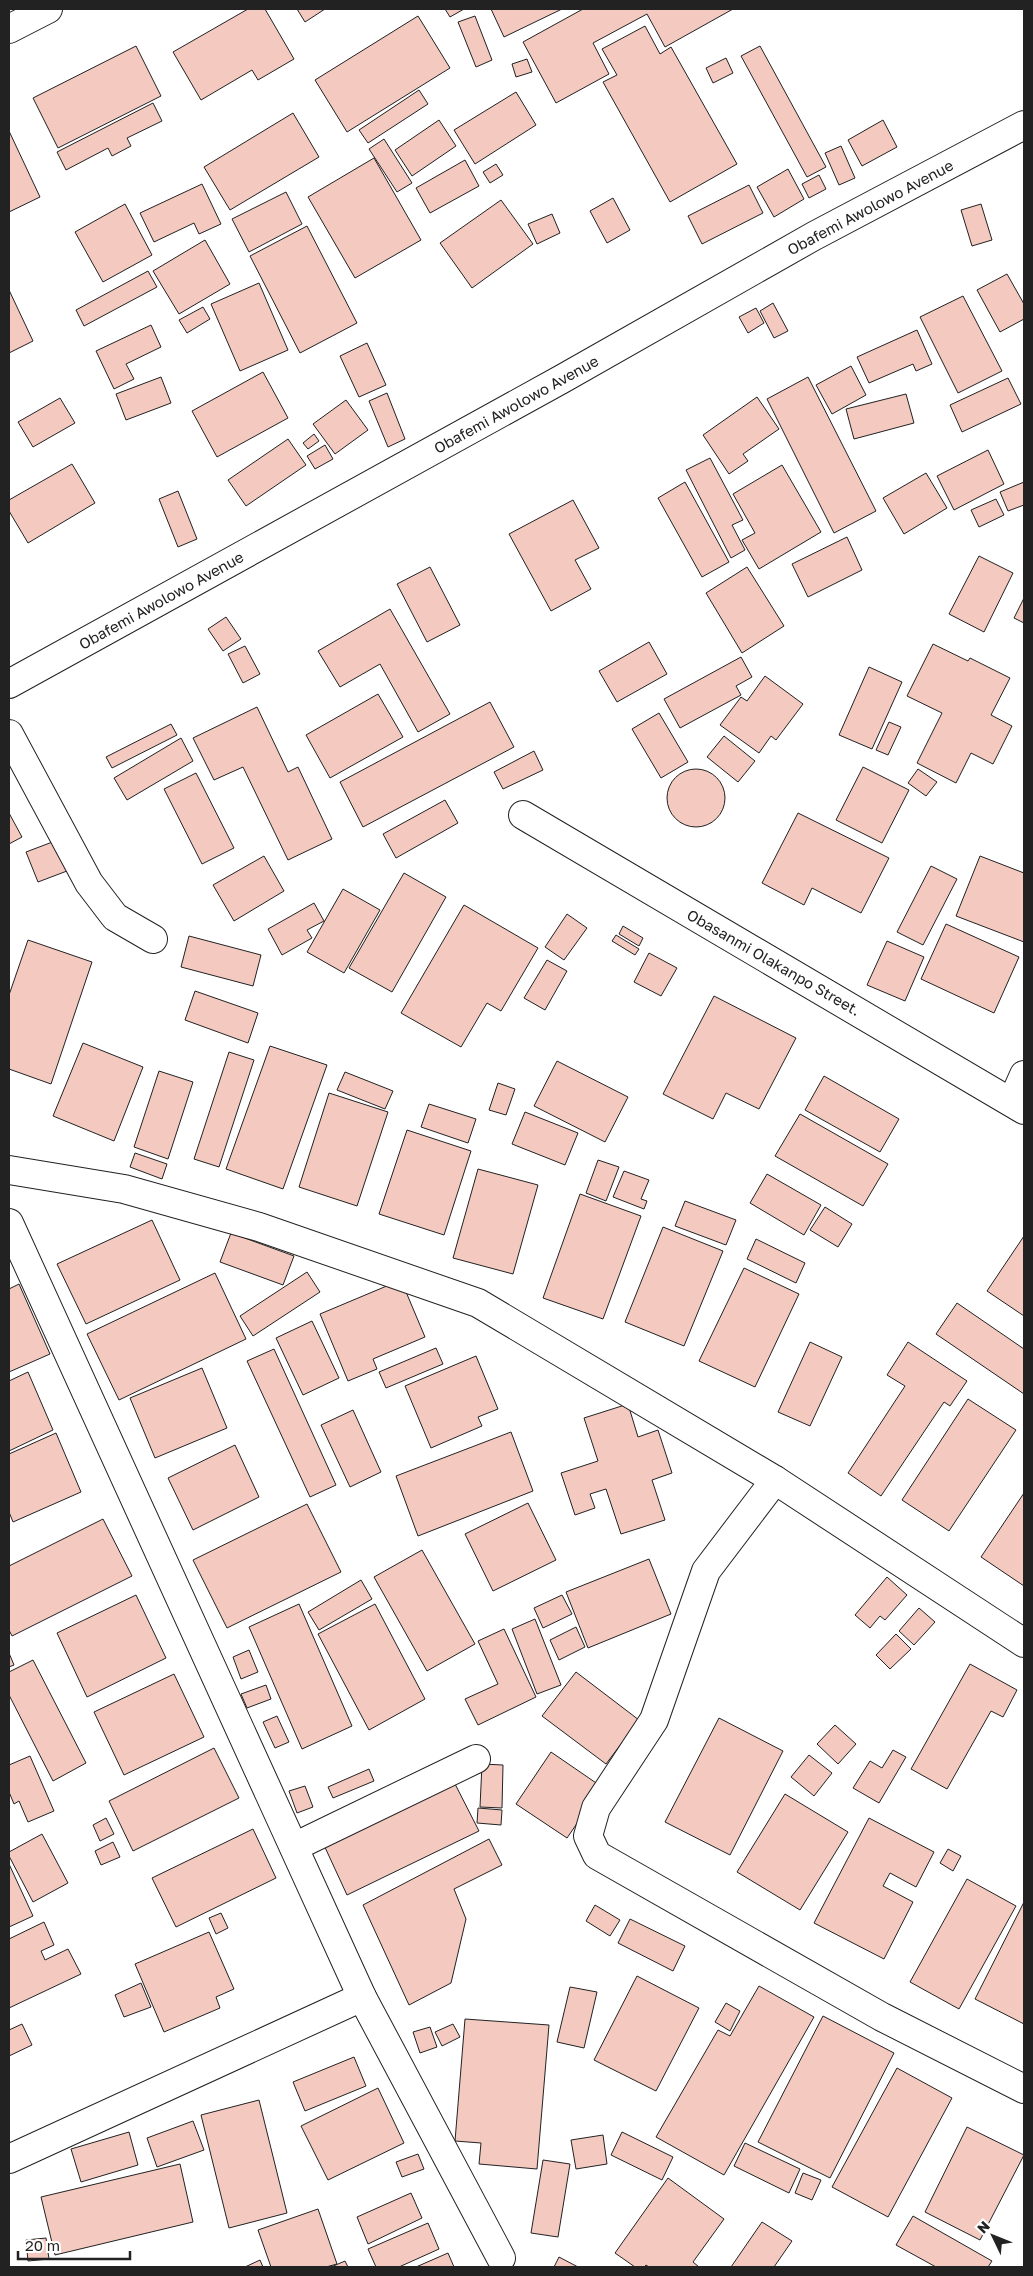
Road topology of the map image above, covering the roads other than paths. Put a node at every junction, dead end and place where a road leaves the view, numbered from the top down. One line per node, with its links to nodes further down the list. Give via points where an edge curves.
1 (48, 9): 2 (street)
2 (9, 29)
3 (1024, 125): 4 (street, Obafemi Awolowo Avenue, via 814,236)
4 (9, 684)
5 (9, 734): 7 (street, via 89,883 115,917)
6 (523, 815): 9 (street, Obasanmi Olakanpo Street.)
7 (153, 940)
8 (1024, 1075): 9 (street)
9 (1018, 1106)
10 (9, 1170): 12 (street, via 124,1189 258,1226 478,1303)
11 (9, 1223): 15 (street)
12 (775, 1480): 13 (street); 17 (street, via 706,1571 654,1720 596,1808 588,1836 597,1855 882,2017)
13 (1024, 1643)
14 (476, 1760): 15 (street)
15 (294, 1847): 16 (street)
16 (362, 1997): 18 (street); 19 (street)
17 (1024, 2089)
18 (9, 2159)
19 (501, 2258)

